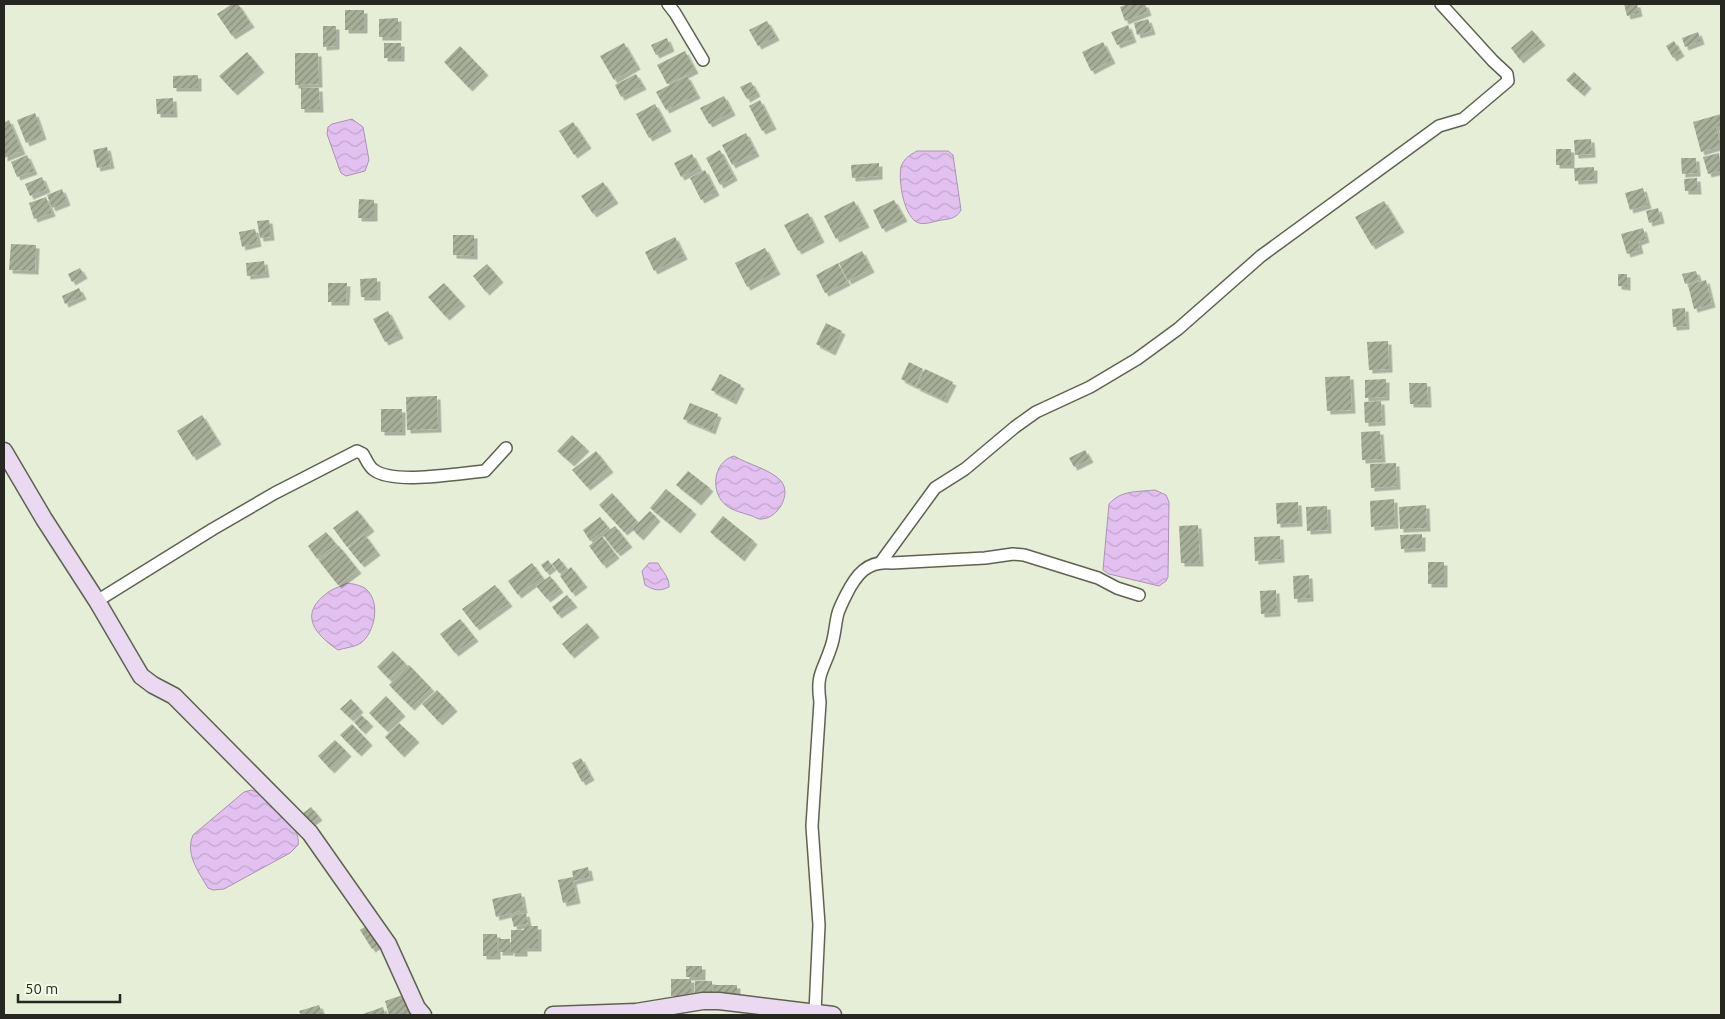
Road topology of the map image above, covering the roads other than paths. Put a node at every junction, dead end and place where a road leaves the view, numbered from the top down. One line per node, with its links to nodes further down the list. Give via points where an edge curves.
1 (668, 4): 3 (street)
2 (1441, 4): 6 (street, via 1507,74 1508,81 1463,119 1439,126 1262,256 1178,329 1137,359 1090,387 1036,412 965,469 935,488)
3 (703, 60)
4 (506, 448): 8 (street, via 486,471 410,478 377,472 357,451 268,497)
5 (4, 451): 8 (street)
6 (881, 562): 7 (street, via 1024,555 1098,578); 9 (street, via 870,565 854,579 839,611 831,647 819,676 812,826 819,925)
7 (1139, 595)
8 (97, 601): 10 (street, via 141,676 174,696 310,833 388,944)
9 (815, 1012): 11 (street, via 711,1001 636,1012); 12 (street)
10 (423, 1015)
11 (553, 1015)
12 (834, 1015)

